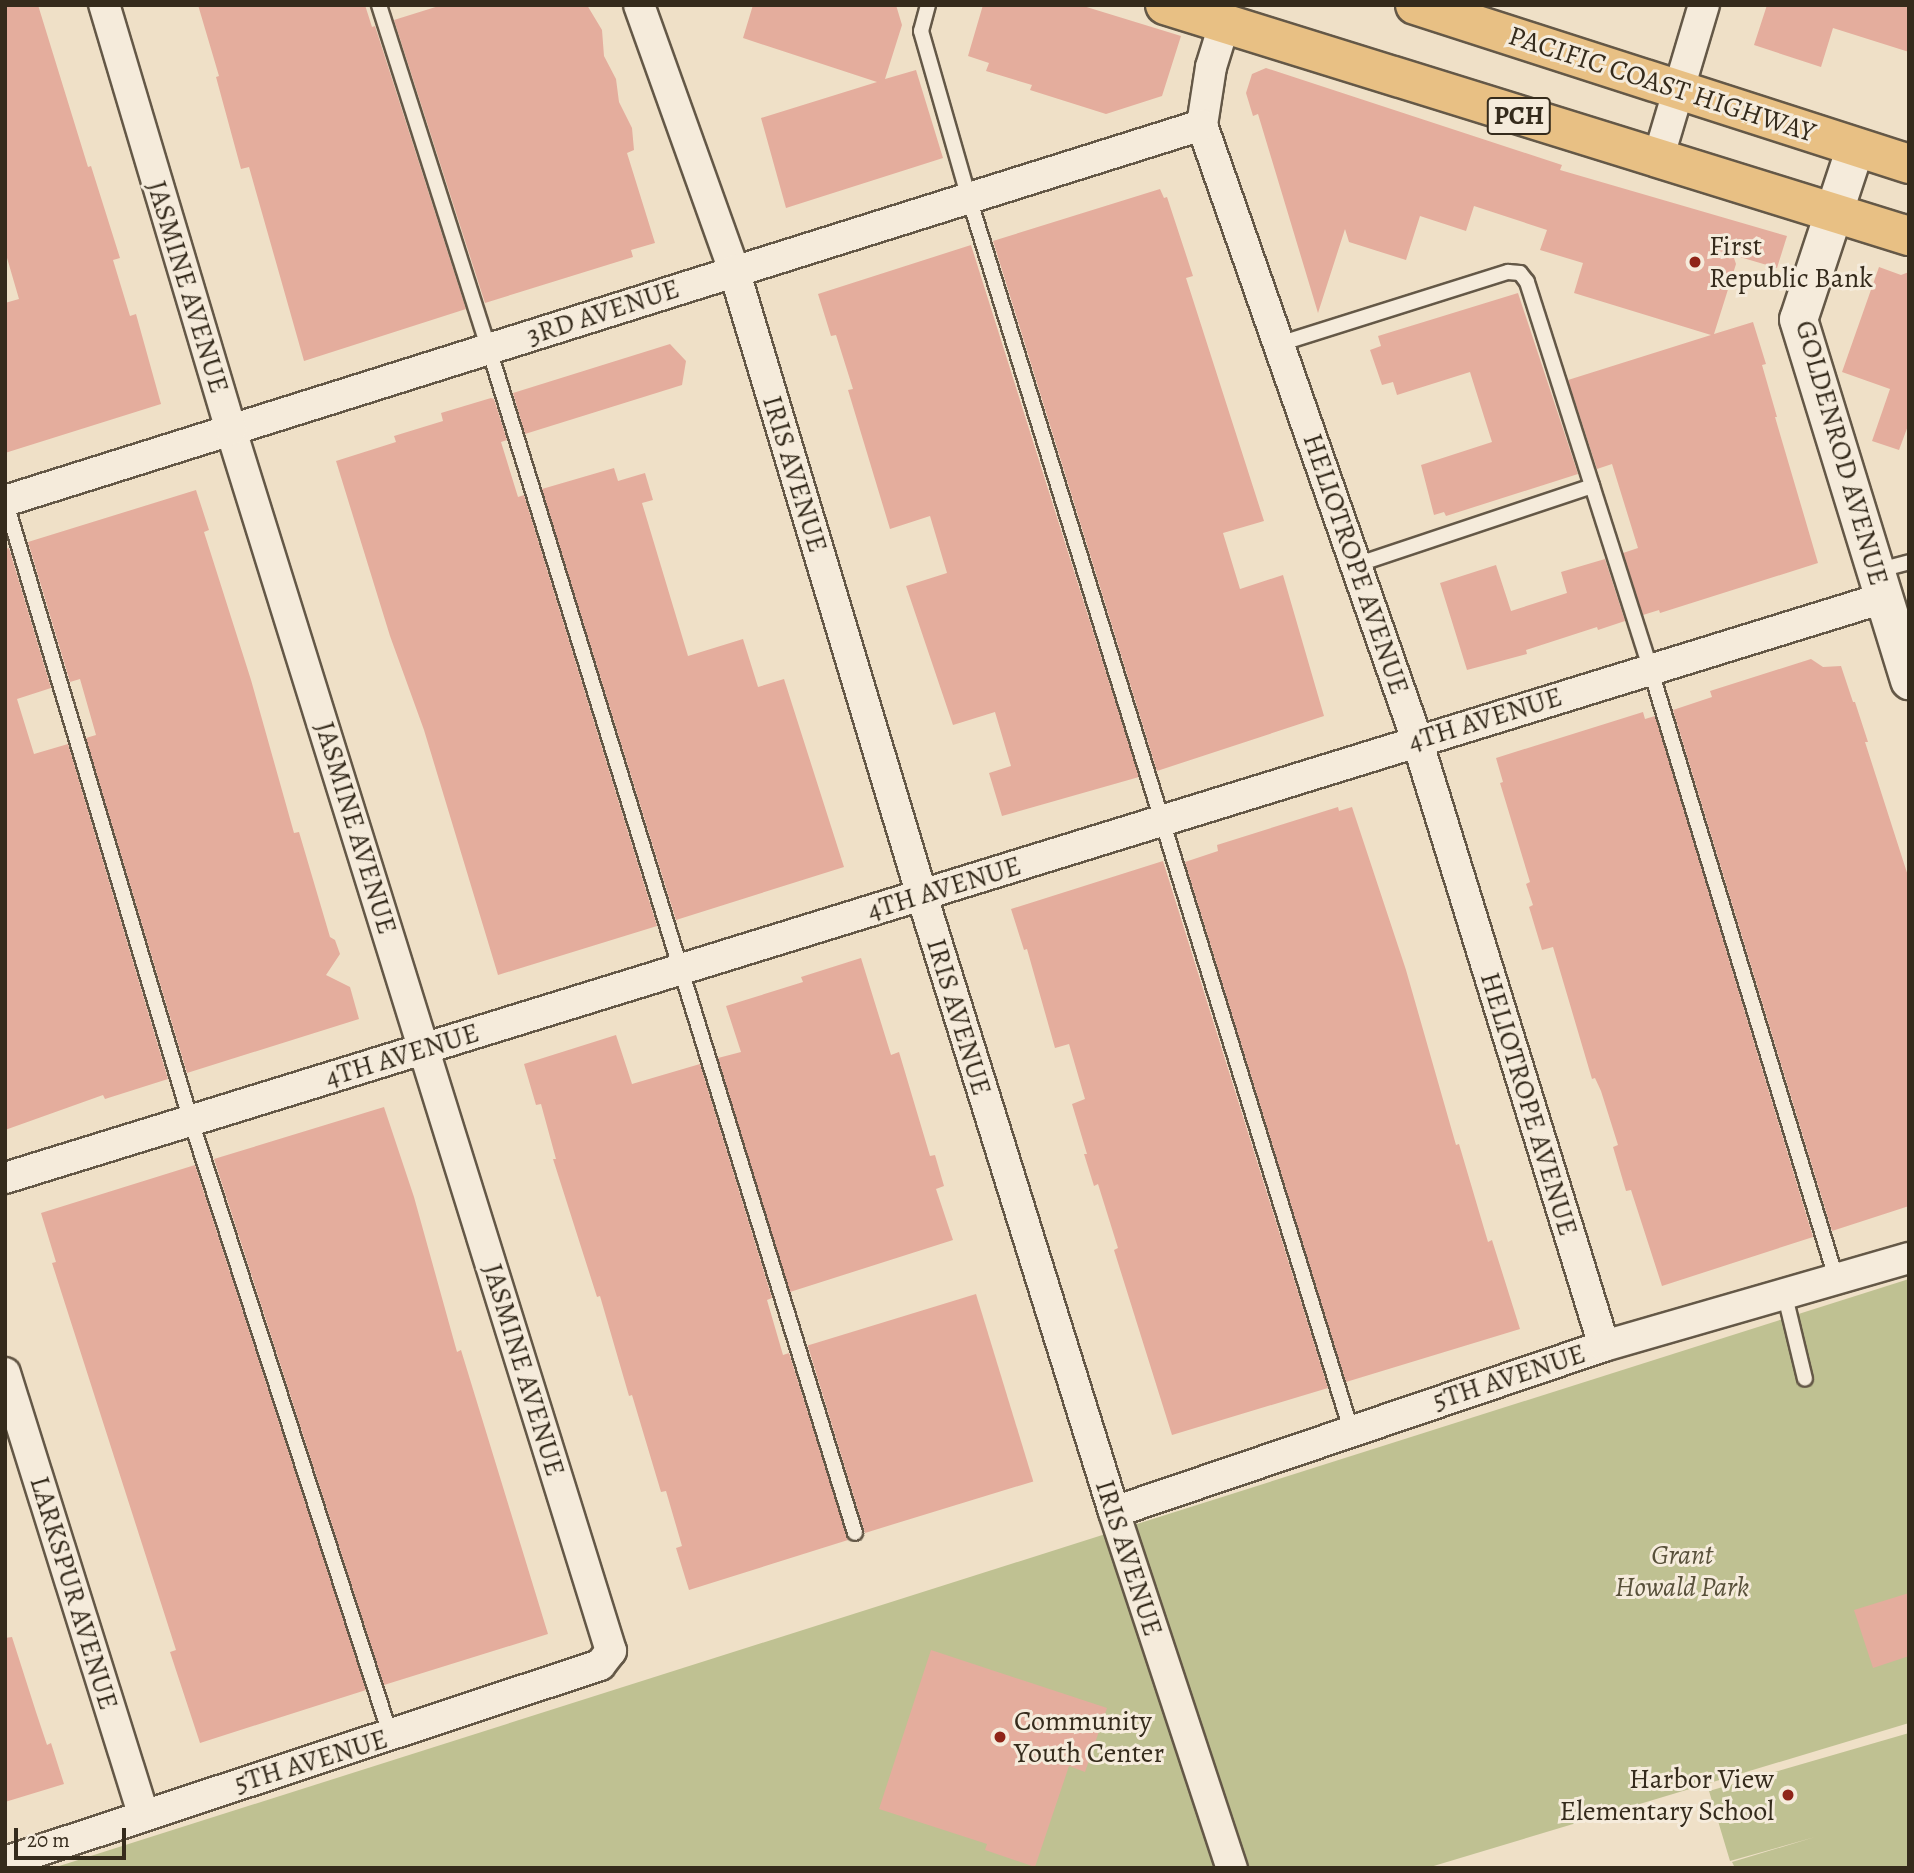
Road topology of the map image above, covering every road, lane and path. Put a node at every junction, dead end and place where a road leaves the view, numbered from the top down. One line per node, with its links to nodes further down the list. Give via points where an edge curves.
1 (104, 5): 20 (street, JASMINE AVENUE)
2 (379, 5): 19 (lane)
3 (639, 5): 17 (street, IRIS AVENUE)
4 (928, 5): 14 (lane, via 921,31)
5 (1165, 5): 8 (highway, PCH)
6 (1415, 5): 9 (highway, PACIFIC COAST HIGHWAY)
7 (1704, 5): 9 (street)
8 (1224, 25): 10 (street, HELIOTROPE AVENUE, via 1211,66); 12 (highway, PCH)
9 (1677, 89): 11 (highway, PACIFIC COAST HIGHWAY); 12 (street)
10 (1202, 125): 14 (street, 3RD AVENUE); 18 (street, HELIOTROPE AVENUE)
11 (1855, 146): 13 (highway, PACIFIC COAST HIGHWAY); 15 (street, GOLDENROD AVENUE)
12 (1658, 159): 15 (highway, PCH)
13 (1909, 164)
14 (970, 198): 17 (street, 3RD AVENUE); 29 (lane)
15 (1832, 212): 16 (highway, PCH); 25 (street, GOLDENROD AVENUE, via 1798,319)
16 (1909, 236)
17 (734, 270): 19 (street, 3RD AVENUE); 30 (street, IRIS AVENUE)
18 (1279, 344): 21 (lane, via 1520,272); 24 (street, HELIOTROPE AVENUE)
19 (489, 349): 20 (street, 3RD AVENUE); 31 (lane)
20 (231, 430): 22 (street, 3RD AVENUE); 32 (street, JASMINE AVENUE)
21 (1592, 486): 24 (lane); 26 (lane)
22 (5, 501): 33 (lane)
23 (1909, 562): 25 (lane)
24 (1356, 565): 28 (street, HELIOTROPE AVENUE)
25 (1879, 585): 26 (street, 4TH AVENUE); 27 (street, GOLDENROD AVENUE)
26 (1650, 668): 28 (street, 4TH AVENUE); 36 (lane)
27 (1909, 680)
28 (1417, 740): 29 (street, 4TH AVENUE); 38 (street, HELIOTROPE AVENUE)
29 (1160, 820): 30 (street, 4TH AVENUE); 41 (lane)
30 (922, 895): 31 (street, 4TH AVENUE); 42 (street, IRIS AVENUE)
31 (681, 968): 32 (street, 4TH AVENUE); 43 (lane)
32 (425, 1048): 33 (street, 4TH AVENUE); 44 (street, JASMINE AVENUE)
33 (191, 1121): 34 (street, 4TH AVENUE); 45 (lane)
34 (5, 1178)
35 (1909, 1258): 36 (street, 5TH AVENUE)
36 (1836, 1278): 37 (street, 5TH AVENUE)
37 (1784, 1292): 38 (street, 5TH AVENUE); 40 (lane)
38 (1604, 1346): 41 (street, 5TH AVENUE)
39 (5, 1373): 46 (street, LARKSPUR AVENUE)
40 (1805, 1379)
41 (1351, 1430): 42 (street, 5TH AVENUE)
42 (1114, 1512): 48 (street, IRIS AVENUE)
43 (855, 1532)
44 (611, 1651): 45 (street, 5TH AVENUE, via 600,1665)
45 (391, 1737): 46 (street, 5TH AVENUE)
46 (143, 1814): 47 (street, 5TH AVENUE)
47 (5, 1862)
48 (1232, 1868)

